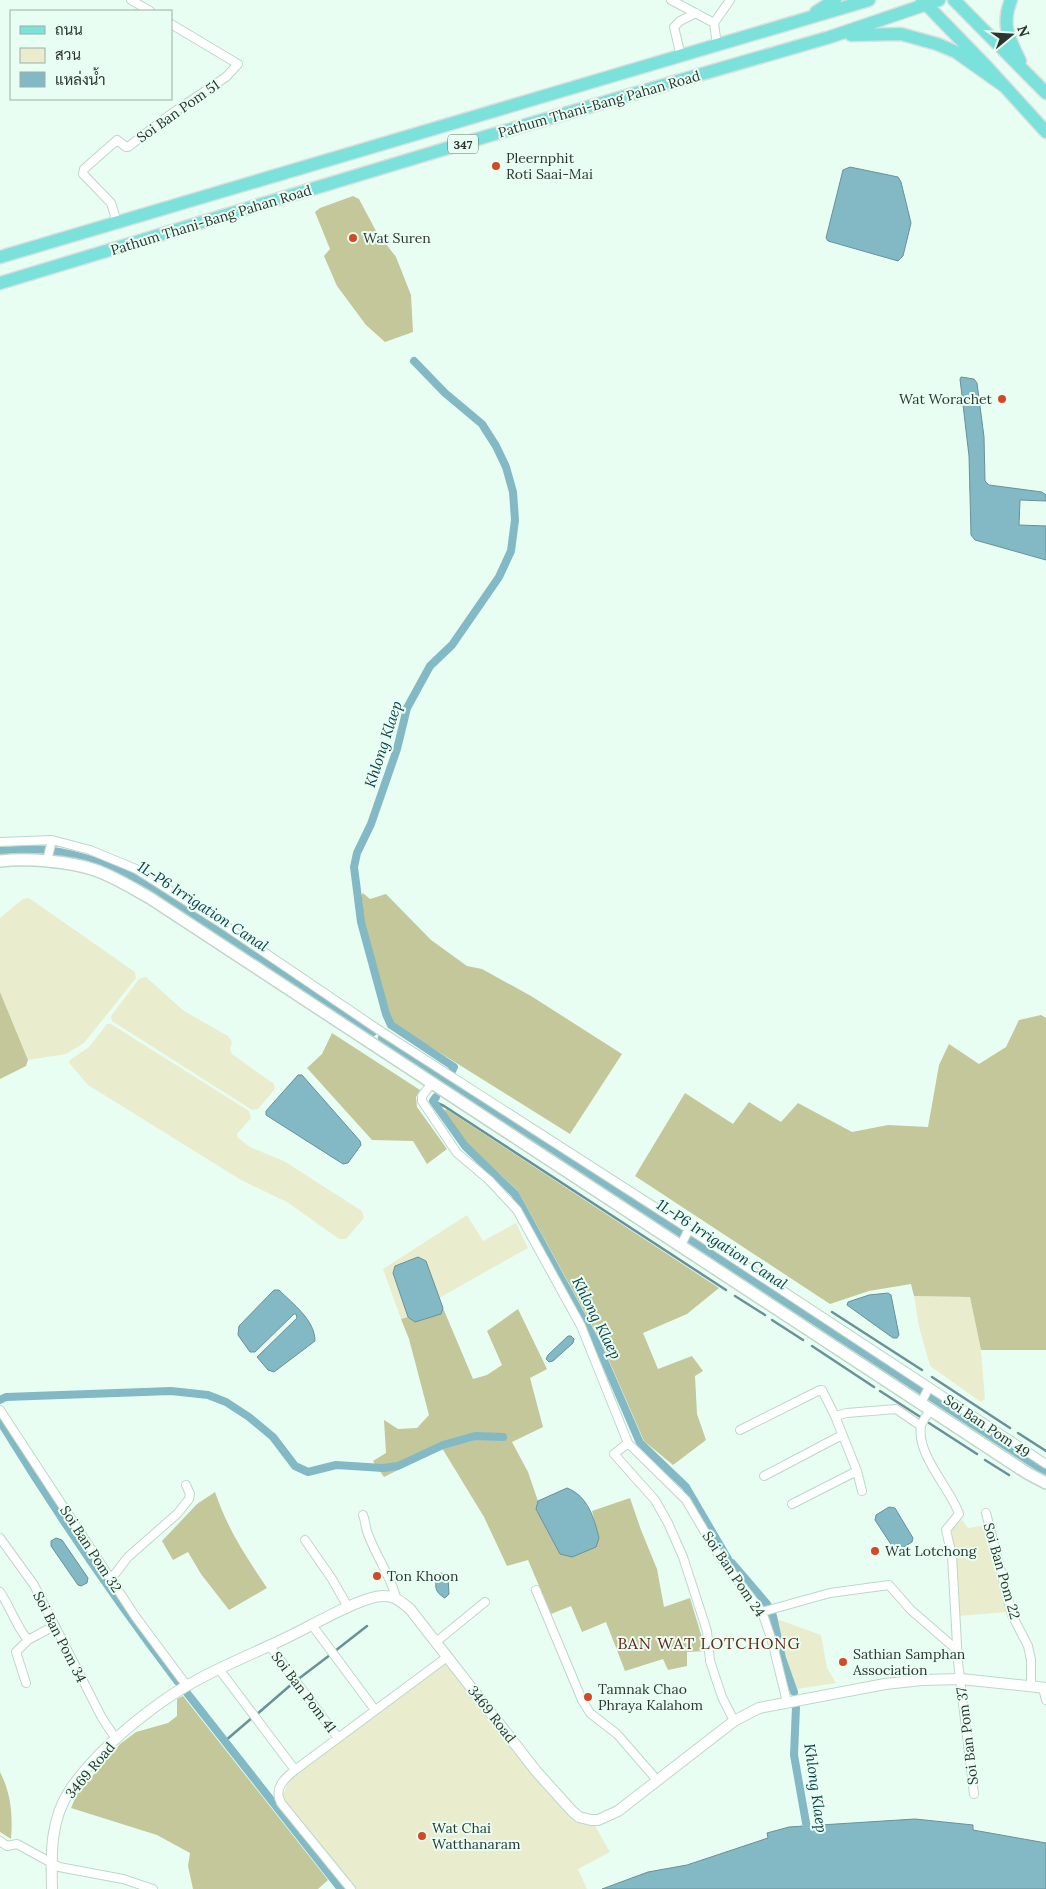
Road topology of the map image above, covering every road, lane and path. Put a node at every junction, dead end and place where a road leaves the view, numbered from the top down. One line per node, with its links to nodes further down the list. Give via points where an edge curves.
1 (131, 0): 10 (street)
2 (671, 0): 11 (street)
3 (730, 0): 13 (street)
4 (835, 0): 12 (main road)
5 (869, 0): 12 (main road, Pathum Thani-Bang Pahan Road / 347)
6 (940, 0): 9 (main road, Pathum Thani-Bang Pahan Road / 347)
7 (954, 0): 18 (main road)
8 (1011, 0): 18 (main road, via 1006,28)
9 (924, 2): 15 (main road, Pathum Thani-Bang Pahan Road / 347); 19 (main road)
10 (148, 10)
11 (696, 13): 13 (street); 17 (street, via 674,27)
12 (808, 18): 16 (main road, Pathum Thani-Bang Pahan Road / 347)
13 (714, 23): 16 (street)
14 (172, 25): 22 (street, Soi Ban Pom 51, via 238,64 226,77 128,147 117,140 84,169 83,174 111,204)
15 (830, 37): 19 (main road, via 901,34 920,38 956,52); 24 (main road, Pathum Thani-Bang Pahan Road / 347)
16 (717, 45): 17 (main road, Pathum Thani-Bang Pahan Road / 347)
17 (681, 56): 22 (main road, Pathum Thani-Bang Pahan Road / 347)
18 (1024, 69): 20 (main road)
19 (1004, 86): 21 (main road)
20 (1046, 92)
21 (1046, 132)
22 (117, 222): 23 (main road, Pathum Thani-Bang Pahan Road / 347)
23 (0, 257)
24 (0, 283)
25 (0, 842): 26 (street, Soi Ban Pom 49)
26 (50, 851): 27 (main road); 28 (street, Soi Ban Pom 49, via 90,850 136,869 224,925); 29 (main road, via 127,884)
27 (0, 861)
28 (291, 973): 29 (street); 30 (street, Soi Ban Pom 49)
29 (286, 984): 31 (main road)
30 (379, 1030): 31 (street); 33 (street, Soi Ban Pom 49)
31 (375, 1046): 32 (main road)
32 (432, 1083): 33 (main road); 40 (street, via 422,1096 422,1102 457,1153 517,1210 581,1326)
33 (685, 1237): 34 (main road); 34 (street, Soi Ban Pom 49)
34 (926, 1398): 37 (street); 41 (street, Soi Ban Pom 49); 44 (main road, via 1027,1473)
35 (0, 1410): 52 (street, Soi Ban Pom 32)
36 (835, 1416): 37 (street, via 896,1409); 38 (street, via 820,1390); 39 (street)
37 (921, 1426): 64 (street, Soi Ban Pom 37, via 923,1445 931,1464 959,1514 946,1530 952,1556)
38 (740, 1430)
39 (842, 1435): 42 (street); 43 (street)
40 (628, 1443): 58 (street, Soi Ban Pom 24, via 686,1500 719,1556); 75 (street, via 614,1454 655,1500 683,1557 707,1631 710,1660)
41 (1046, 1464)
42 (857, 1471): 46 (street); 47 (street)
43 (764, 1476)
44 (1046, 1483)
45 (186, 1485): 52 (street, via 189,1499 178,1514 128,1557)
46 (862, 1491)
47 (792, 1504)
48 (986, 1513): 70 (street, Soi Ban Pom 22, via 1012,1615 1032,1660)
49 (363, 1515): 55 (street, via 368,1536 392,1580)
50 (0, 1538): 60 (street, Soi Ban Pom 34, via 34,1585)
51 (304, 1540): 57 (street)
52 (111, 1579): 69 (street, Soi Ban Pom 32, via 134,1616)
53 (536, 1590): 79 (street, via 590,1713 617,1734)
54 (0, 1592): 61 (street)
55 (396, 1598): 57 (street, 3469 Road, via 382,1595); 62 (street, 3469 Road)
56 (485, 1602): 62 (street)
57 (348, 1607): 59 (street, 3469 Road)
58 (767, 1610): 64 (street, via 830,1593 889,1585 911,1610); 73 (street, Soi Ban Pom 24)
59 (312, 1625): 63 (street, 3469 Road); 74 (street)
60 (54, 1626): 61 (street); 77 (street, Soi Ban Pom 34)
61 (28, 1640): 68 (street, via 16,1652)
62 (436, 1642): 65 (street, 3469 Road)
63 (269, 1645): 66 (street, 3469 Road); 76 (street, Soi Ban Pom 41)
64 (957, 1650): 67 (street, Soi Ban Pom 37)
65 (447, 1657): 74 (street); 79 (street, 3469 Road, via 536,1771 579,1817 591,1820 608,1816)
66 (219, 1669): 69 (street, 3469 Road); 78 (street)
67 (960, 1679): 70 (street, 3469 Road); 73 (street, 3469 Road, via 899,1682); 80 (street, Soi Ban Pom 37)
68 (26, 1683)
69 (187, 1686): 77 (street, 3469 Road, via 155,1706)
70 (1031, 1687): 71 (street, 3469 Road)
71 (1044, 1688): 72 (street)
72 (1046, 1700)
73 (787, 1702): 75 (street, 3469 Road, via 759,1708)
74 (376, 1710): 76 (street)
75 (734, 1721): 79 (street, 3469 Road)
76 (338, 1738): 78 (street)
77 (116, 1739): 82 (street, 3469 Road, via 71,1789 59,1809)
78 (295, 1770): 85 (street, via 282,1780 278,1798)
79 (657, 1780)
80 (974, 1794)
81 (0, 1841): 82 (street, via 7,1846 17,1844)
82 (51, 1863): 83 (street, 3469 Road); 84 (street)
83 (52, 1889)
84 (153, 1889)
85 (351, 1889)

